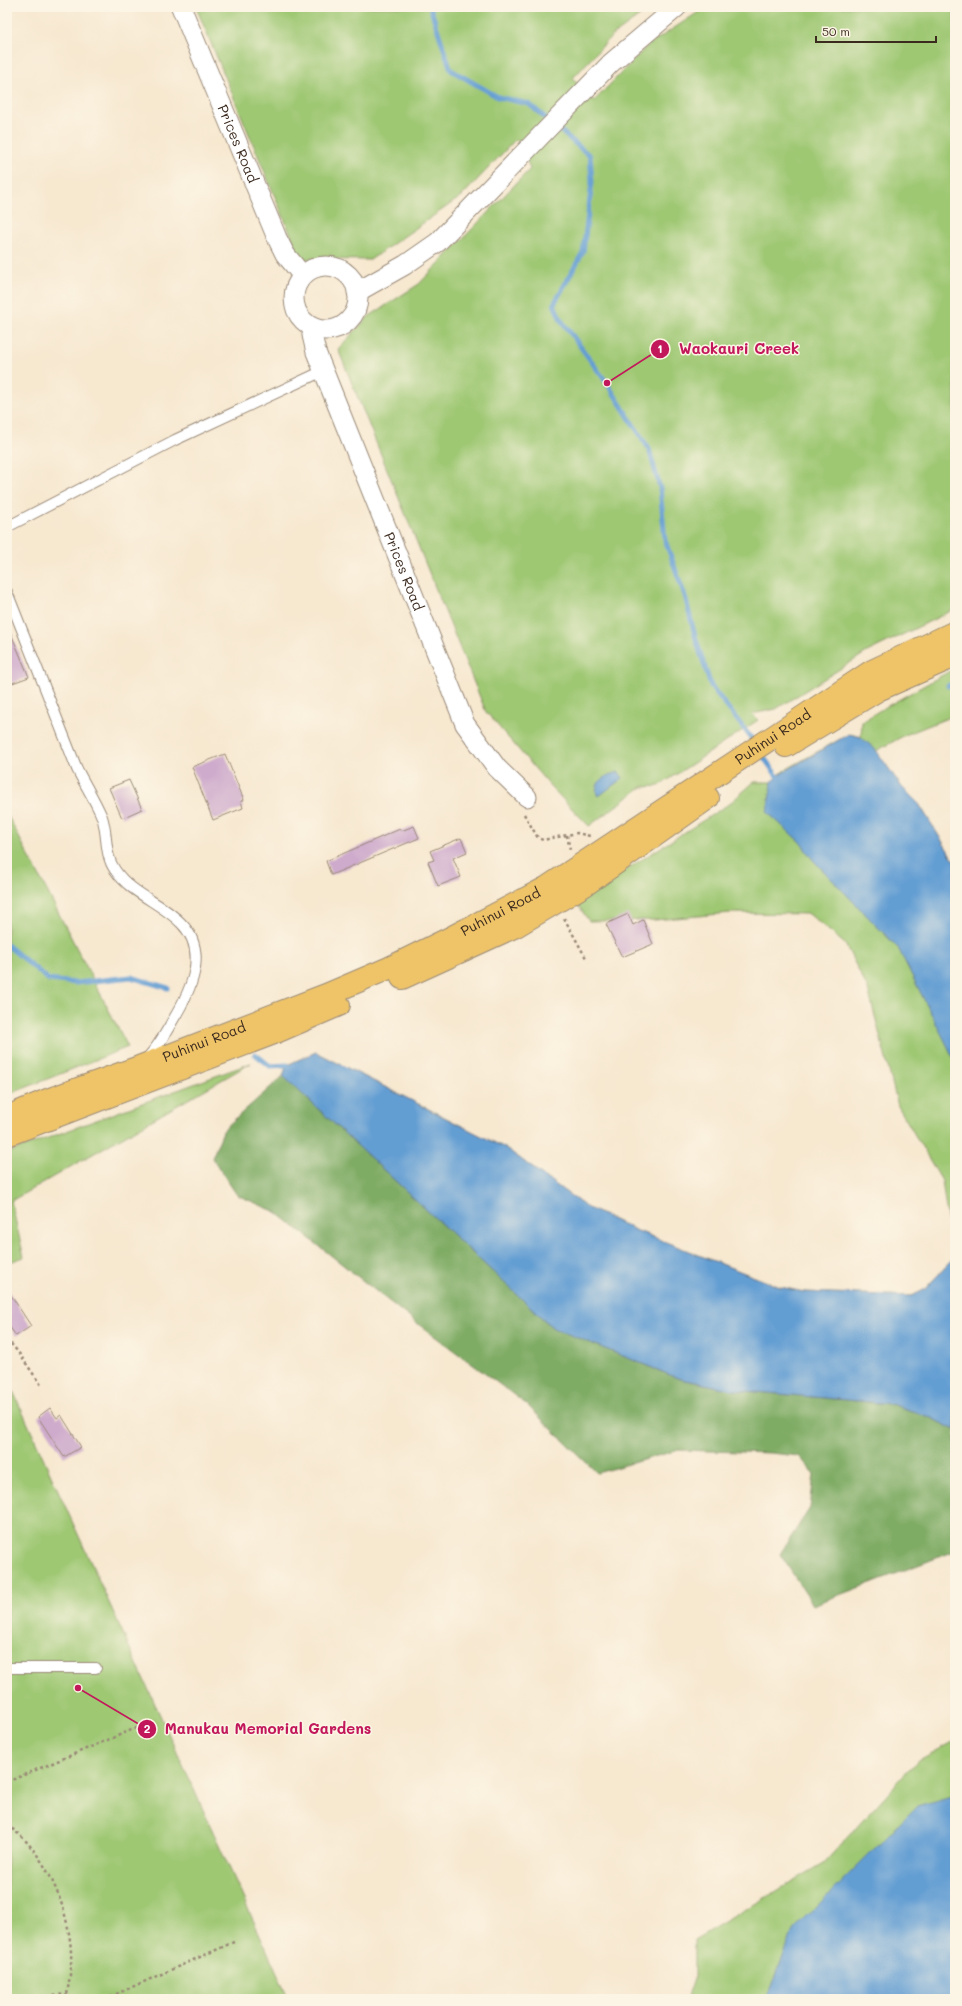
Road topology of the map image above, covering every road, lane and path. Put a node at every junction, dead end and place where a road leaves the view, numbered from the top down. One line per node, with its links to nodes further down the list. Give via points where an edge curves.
1 (181, 7): 3 (street, Prices Road, via 277,238 285,254)
2 (677, 7): 4 (street, via 611,62 438,242 405,265)
3 (303, 276): 4 (street, via 317,268 335,268 349,276); 5 (street, via 295,290 295,305 301,319)
4 (357, 292): 5 (street, via 355,311 346,323 333,330)
5 (314, 328): 6 (street, Prices Road, via 313,343)
6 (323, 371): 7 (lane, via 175,440); 13 (street, Prices Road, via 465,724)
7 (7, 527)
8 (7, 592): 19 (lane, via 77,768 102,819 110,862 123,880 181,923 190,934 195,951 194,980 186,997 156,1048)
9 (955, 632): 11 (highway, Puhinui Road, via 872,671)
10 (955, 656): 11 (highway, Puhinui Road, via 878,690)
11 (774, 745): 12 (highway, Puhinui Road)
12 (749, 761): 17 (highway, Puhinui Road, via 585,885); 19 (highway, Puhinui Road, via 546,888 467,930 375,974)
13 (525, 805): 14 (path, via 538,838 544,840)
14 (567, 835): 15 (path, via 577,833); 16 (path)
15 (590, 836)
16 (570, 850)
17 (556, 902): 18 (path); 21 (highway, Puhinui Road, via 510,929 274,1033)
18 (586, 958)
19 (139, 1067): 20 (highway, Puhinui Road)
20 (7, 1117)
21 (7, 1135)
22 (7, 1339): 23 (path)
23 (41, 1385)
24 (7, 1668): 25 (lane)
25 (96, 1668)
26 (141, 1726): 27 (path)
27 (7, 1782)
28 (7, 1825): 30 (path, via 30,1846 49,1872 59,1898 68,1927 71,1953)
29 (234, 1942): 33 (path)
30 (66, 1995): 31 (path, via 57,1994); 32 (path)
31 (42, 1999)
32 (74, 1999)
33 (106, 1999)

